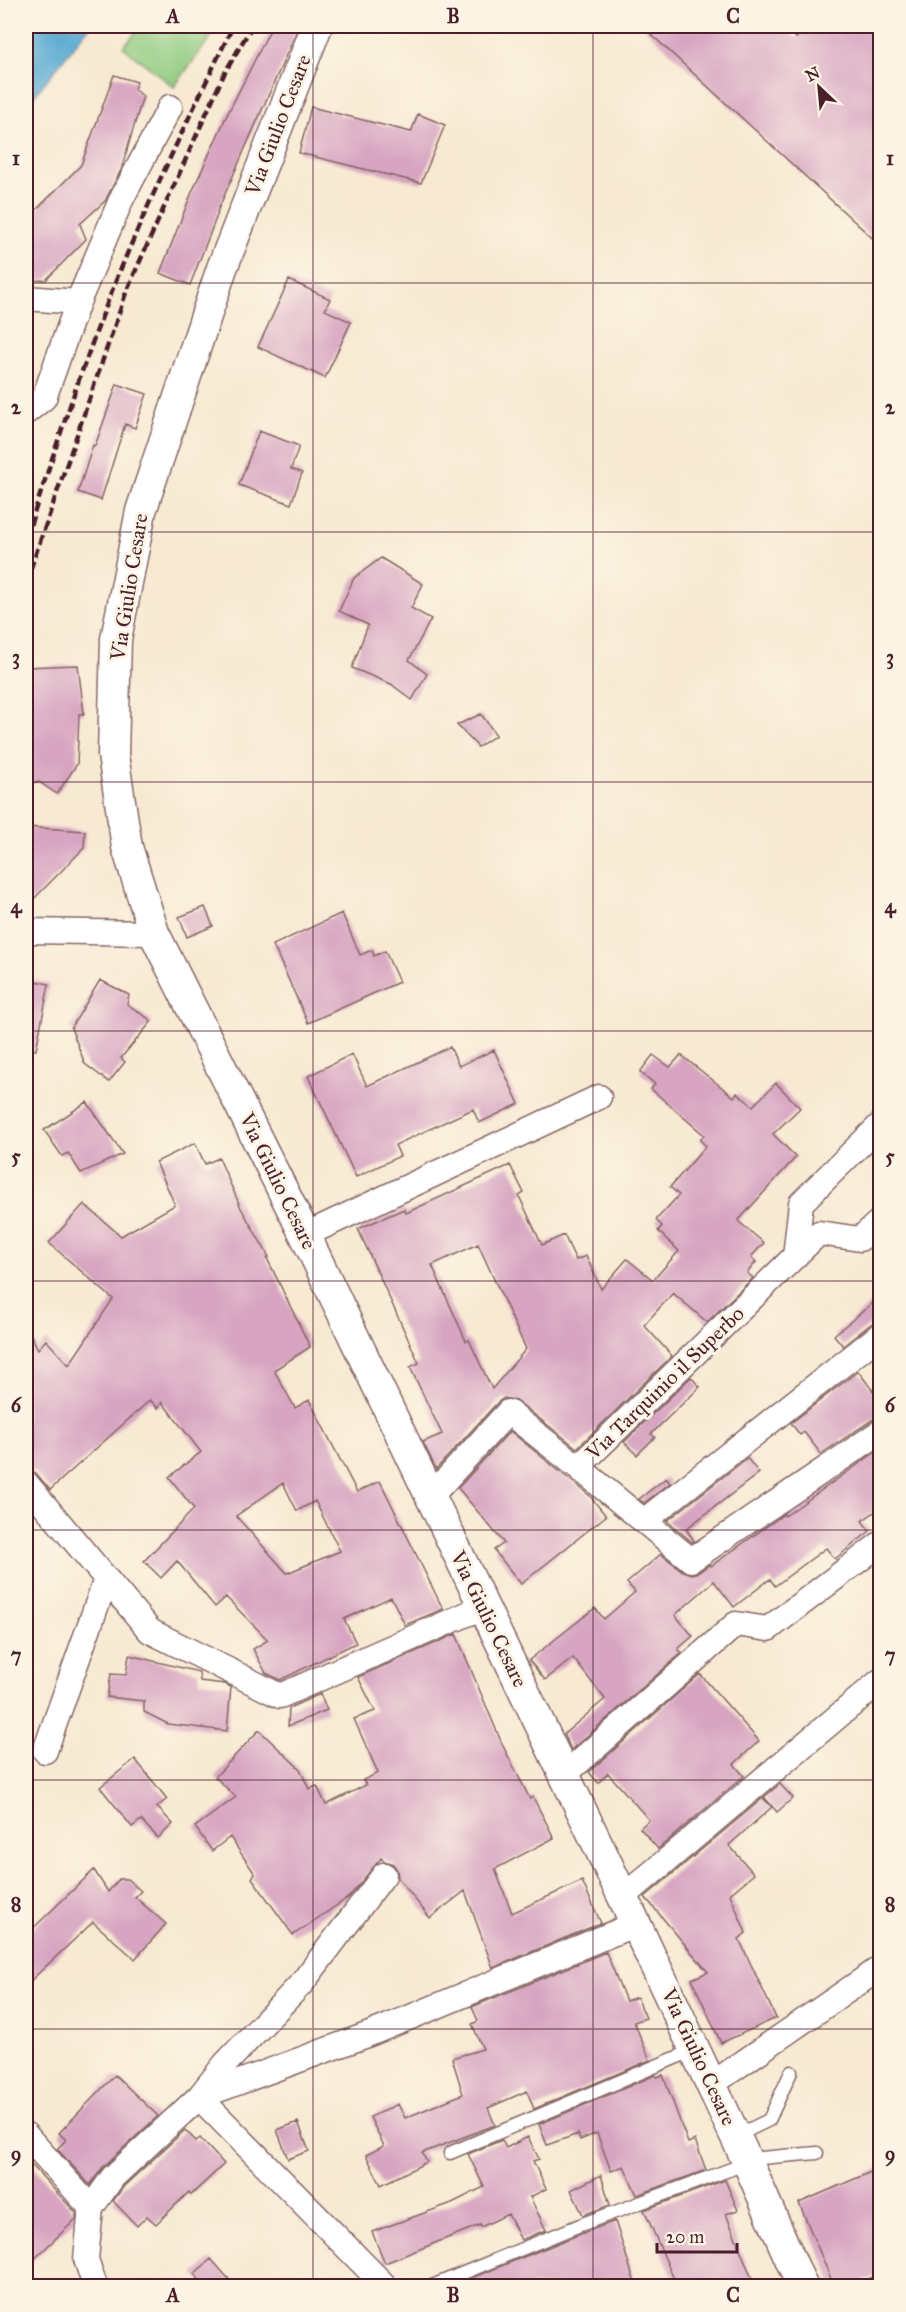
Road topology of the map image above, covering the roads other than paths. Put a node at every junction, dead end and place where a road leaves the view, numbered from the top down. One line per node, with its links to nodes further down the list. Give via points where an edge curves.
1 (317, 26): 7 (street, Via Giulio Cesare, via 222,268 141,511 116,639 113,755 127,847)
2 (170, 107): 4 (street, via 121,200)
3 (26, 298): 4 (street)
4 (78, 302): 5 (street, via 44,398)
5 (26, 412)
6 (26, 931): 7 (street)
7 (154, 933): 11 (street, Via Giulio Cesare)
8 (599, 1097): 11 (street)
9 (880, 1125): 12 (street, via 801,1203)
10 (880, 1221): 12 (street, Via Tarquinio il Superbo, via 860,1239 819,1233)
11 (305, 1235): 17 (street, Via Giulio Cesare)
12 (795, 1257): 15 (street, Via Tarquinio il Superbo)
13 (880, 1335): 18 (street)
14 (880, 1432): 18 (street, via 691,1560)
15 (578, 1467): 17 (street, Via Tarquinio il Superbo, via 508,1412); 18 (street)
16 (26, 1484): 20 (street)
17 (430, 1497): 21 (street, Via Giulio Cesare)
18 (644, 1521)
19 (880, 1544): 24 (street, via 768,1629 736,1624)
20 (106, 1579): 21 (street, via 150,1631 280,1696); 23 (street)
21 (483, 1607): 24 (street, Via Giulio Cesare)
22 (880, 1681): 26 (street)
23 (45, 1750)
24 (564, 1776): 26 (street, Via Giulio Cesare)
25 (384, 1875): 32 (street, via 302,1983)
26 (623, 1897): 27 (street, Via Giulio Cesare)
27 (636, 1924): 29 (street, Via Giulio Cesare); 32 (street, via 367,2035)
28 (880, 1968): 31 (street)
29 (696, 2050): 31 (street, Via Giulio Cesare); 35 (lane)
30 (791, 2072): 34 (lane, via 769,2120)
31 (712, 2084): 34 (street, Via Giulio Cesare)
32 (199, 2097): 38 (street, via 113,2177); 40 (street)
33 (26, 2134): 38 (street)
34 (736, 2136): 37 (street, Via Giulio Cesare)
35 (450, 2153)
36 (817, 2153): 37 (lane, via 761,2158)
37 (748, 2163): 41 (lane, via 580,2225); 42 (street, Via Giulio Cesare)
38 (91, 2208): 39 (street, via 86,2259)
39 (95, 2286)
40 (385, 2286)
41 (432, 2286)
42 (802, 2286)

